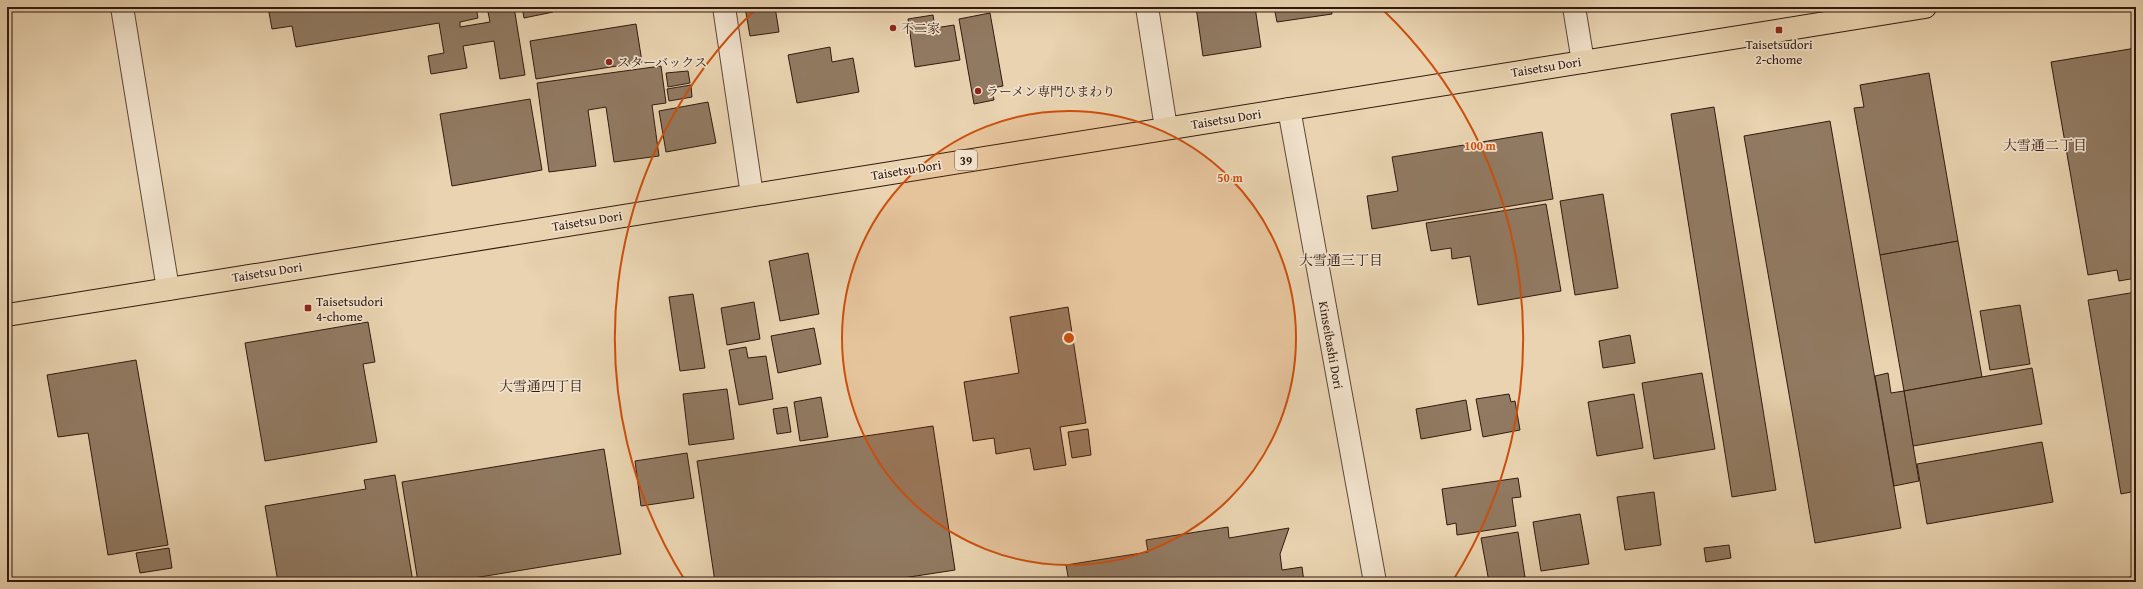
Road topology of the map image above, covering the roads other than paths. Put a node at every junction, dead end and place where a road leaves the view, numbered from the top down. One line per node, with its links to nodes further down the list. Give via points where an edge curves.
1 (122, 7): 10 (street)
2 (724, 7): 9 (street)
3 (1147, 7): 8 (street)
4 (1574, 7): 6 (street)
5 (1925, 7): 6 (highway, Taisetsu Dori / 39)
6 (1583, 62): 7 (highway, Taisetsu Dori / 39)
7 (1289, 109): 8 (highway, Taisetsu Dori / 39); 12 (street, Kinseibashi Dori)
8 (1166, 128): 9 (highway, Taisetsu Dori / 39)
9 (752, 194): 10 (highway, Taisetsu Dori / 39)
10 (168, 289): 11 (highway, Taisetsu Dori / 39)
11 (7, 315)
12 (1375, 582)

